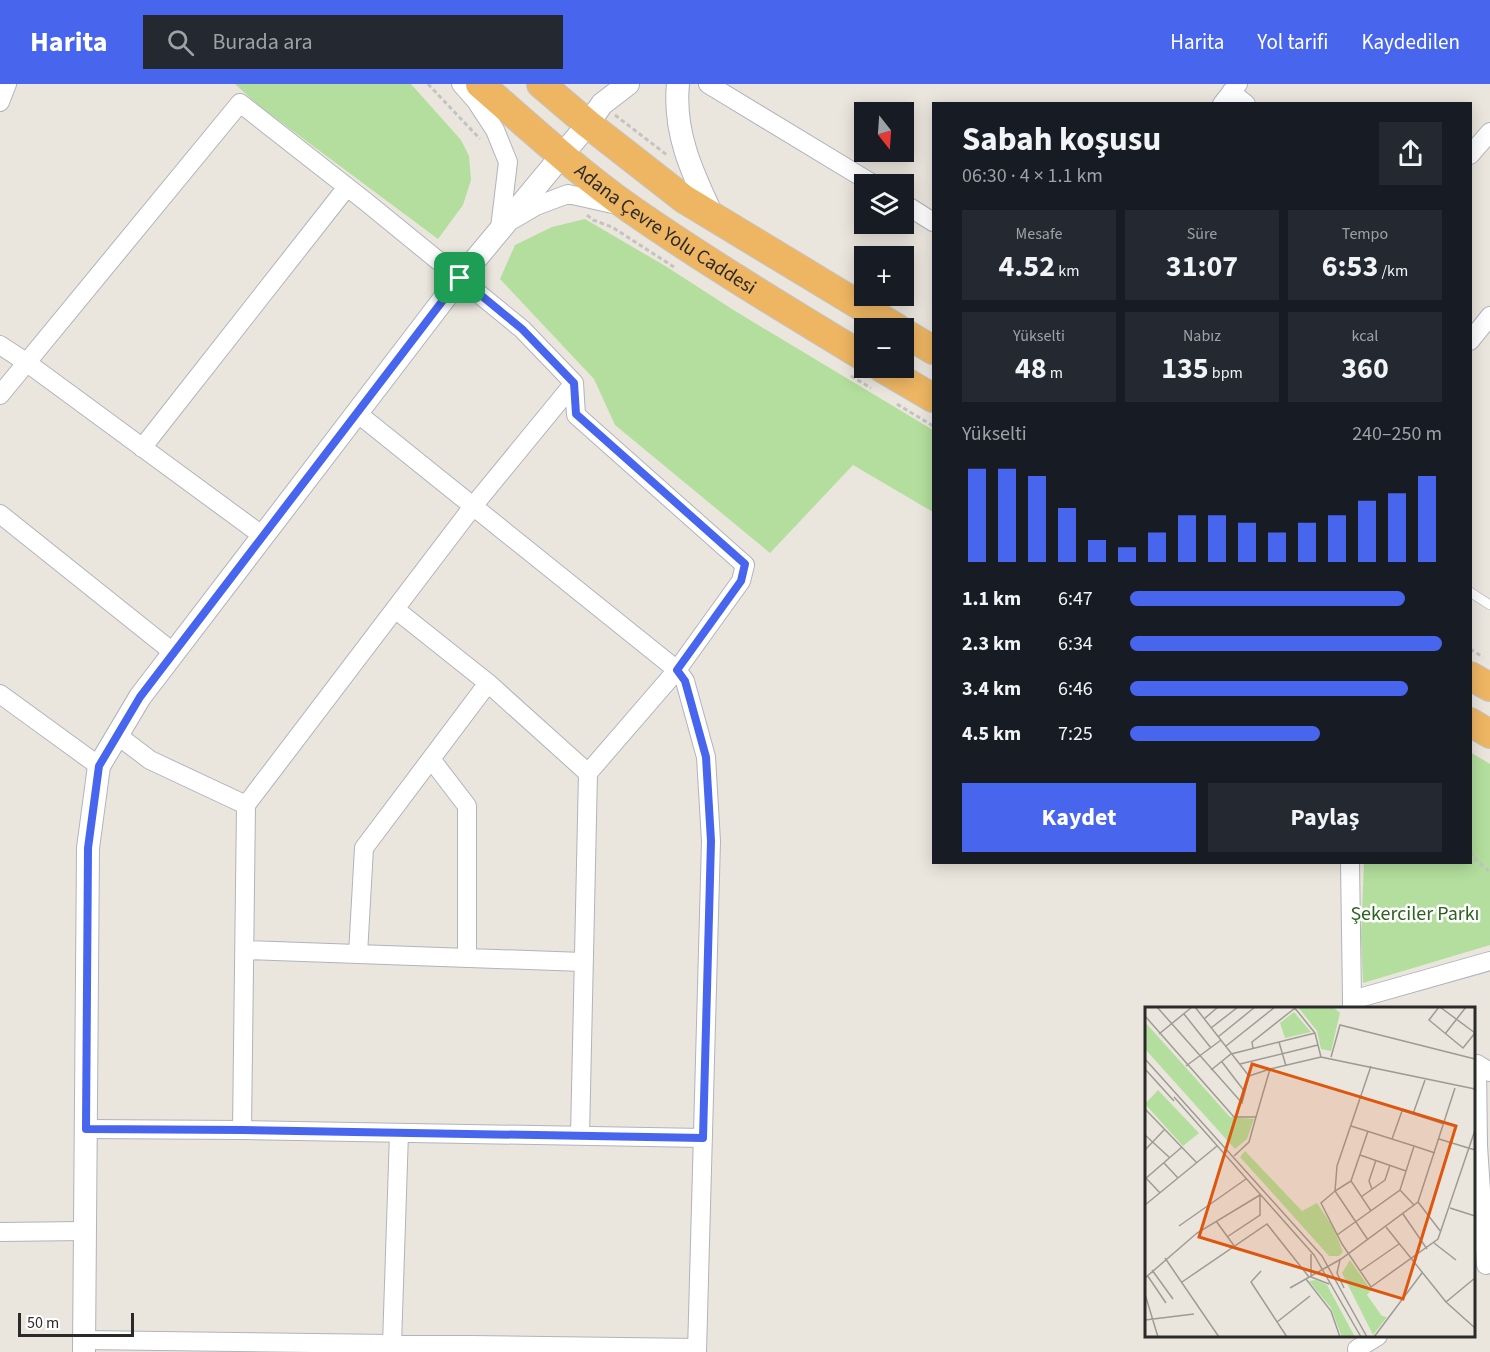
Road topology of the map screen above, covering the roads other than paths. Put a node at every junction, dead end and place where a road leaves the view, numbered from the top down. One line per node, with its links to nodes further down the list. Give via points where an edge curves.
1 (7, 84): 9 (street)
2 (461, 84): 21 (street, via 495,130 508,162)
3 (480, 84): 14 (highway, Adana Çevre Yolu Caddesi)
4 (542, 84): 11 (highway, Adana Çevre Yolu Caddesi)
5 (628, 84): 11 (street, via 602,104)
6 (678, 84): 19 (street, via 676,104 682,141)
7 (708, 84): 15 (street)
8 (1230, 93): 10 (street)
9 (0, 102)
10 (1243, 102)
11 (588, 124): 14 (street); 19 (highway, Adana Çevre Yolu Caddesi)
12 (1490, 132): 13 (street)
13 (1472, 153)
14 (561, 155): 17 (highway, Adana Çevre Yolu Caddesi); 21 (street)
15 (856, 174)
16 (348, 187): 22 (street); 30 (street, via 240,103); 36 (street)
17 (630, 209): 21 (street, via 568,194 536,206); 29 (highway, Adana Çevre Yolu Caddesi)
18 (914, 210): 20 (street)
19 (713, 217): 24 (highway, Adana Çevre Yolu Caddesi)
20 (932, 221)
21 (500, 228): 22 (street)
22 (460, 278): 32 (street, via 522,329); 35 (street)
23 (1490, 316): 25 (street)
24 (880, 318)
25 (1472, 338)
26 (914, 339): 28 (highway)
27 (0, 345): 30 (street)
28 (932, 349)
29 (854, 351)
30 (26, 362): 33 (street); 36 (street)
31 (899, 378): 34 (highway)
32 (574, 383): 37 (street); 44 (street, via 576,414 745,564 741,581)
33 (0, 395)
34 (932, 397)
35 (357, 413): 37 (street); 39 (street)
36 (142, 448): 39 (street)
37 (474, 505): 42 (street); 44 (street)
38 (0, 514): 43 (street)
39 (263, 536): 43 (street)
40 (1472, 593): 41 (lane)
41 (1490, 605)
42 (395, 609): 46 (street); 55 (street)
43 (174, 653): 51 (street)
44 (677, 670): 54 (street); 68 (street, via 685,681 706,757 711,841)
45 (1472, 677): 47 (highway)
46 (488, 683): 52 (street); 54 (street)
47 (1490, 687)
48 (0, 694): 53 (street)
49 (1472, 723): 50 (highway)
50 (1490, 734)
51 (117, 735): 53 (street); 55 (street, via 150,760)
52 (431, 759): 58 (street, via 364,848); 59 (street, via 467,806)
53 (99, 766): 64 (street, via 88,848)
54 (588, 773): 61 (street)
55 (246, 805): 57 (street)
56 (1350, 864): 62 (street)
57 (245, 950): 58 (street); 65 (street)
58 (358, 954): 59 (street)
59 (467, 958): 61 (street)
60 (1490, 961): 62 (street)
61 (584, 962): 67 (street)
62 (1352, 1004)
63 (1490, 1072): 69 (street, via 1477,1064)
64 (86, 1129): 65 (street); 70 (street)
65 (242, 1130): 66 (street)
66 (399, 1133): 67 (street); 74 (street)
67 (580, 1136): 68 (street)
68 (703, 1138): 78 (street)
69 (1484, 1151): 72 (street)
70 (85, 1231): 71 (street); 75 (street)
71 (0, 1232)
72 (1483, 1269)
73 (1374, 1337): 76 (street)
74 (392, 1344): 77 (street); 78 (street)
75 (84, 1346): 77 (street)
76 (1355, 1346)
77 (313, 1347)
78 (697, 1350)

